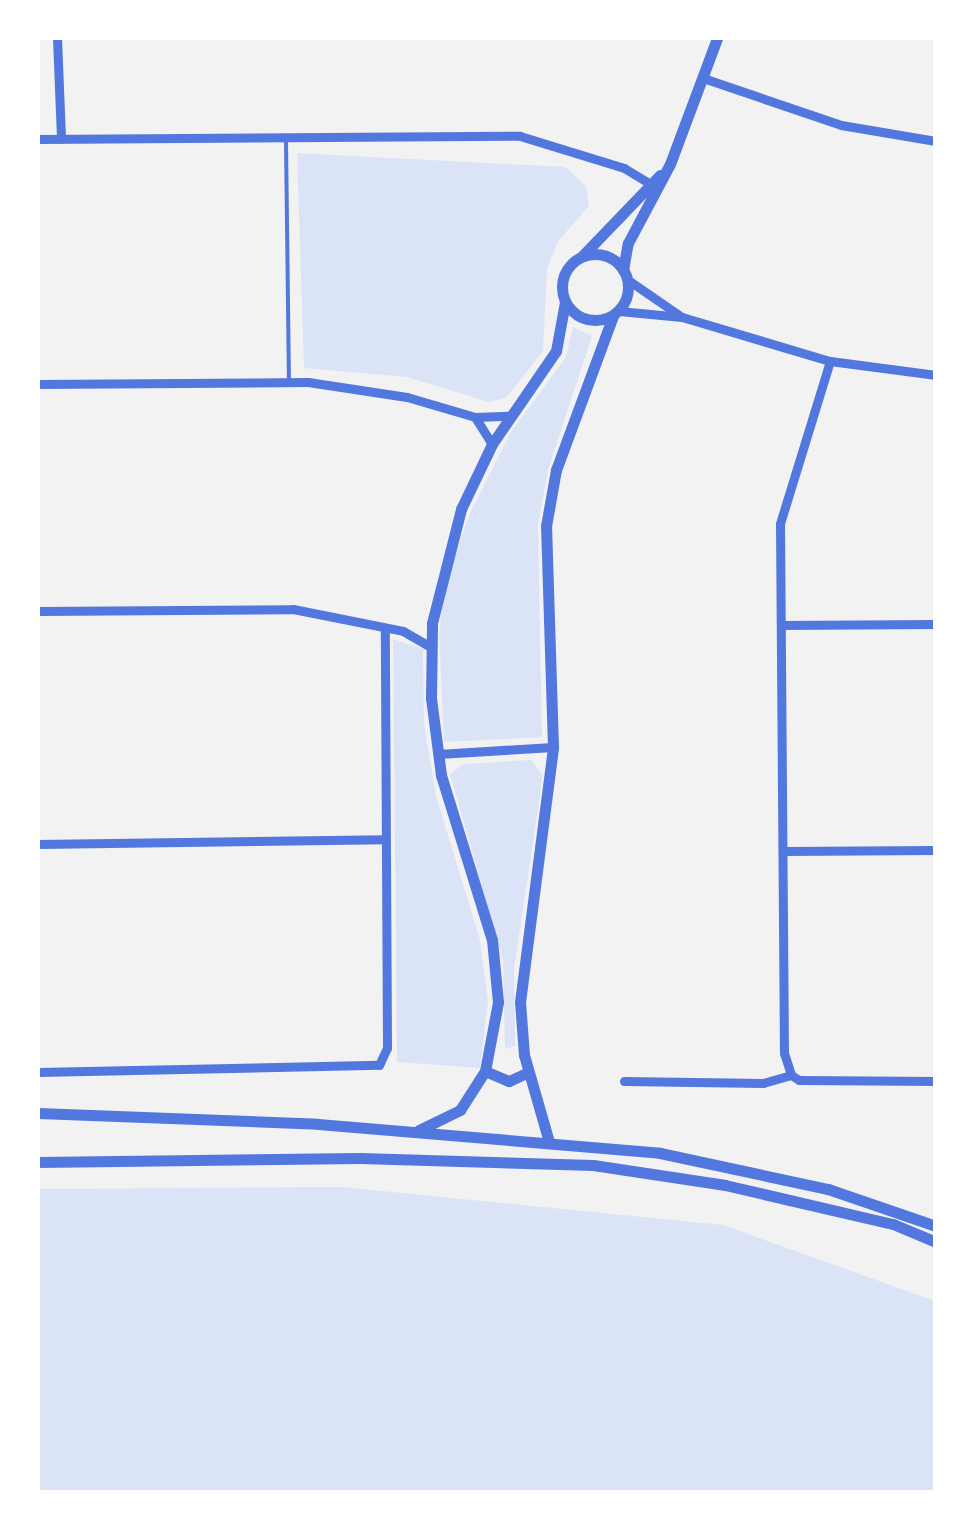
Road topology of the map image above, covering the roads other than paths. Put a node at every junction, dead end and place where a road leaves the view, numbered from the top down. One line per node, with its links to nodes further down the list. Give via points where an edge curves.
1 (57, 38): 5 (street)
2 (717, 38): 3 (street)
3 (703, 78): 7 (street, via 840,125); 8 (street)
4 (286, 135): 5 (street); 8 (street, via 520,136 624,168); 16 (lane)
5 (61, 138): 6 (street)
6 (38, 139)
7 (936, 141)
8 (655, 186): 9 (street); 10 (street, via 628,243)
9 (576, 261): 10 (street, via 606,256); 11 (street, via 563,280)
10 (626, 275): 12 (street); 13 (street)
11 (566, 302): 12 (street, via 581,318); 18 (street, via 556,351)
12 (616, 313): 13 (street); 28 (street, via 556,470 546,526)
13 (682, 317): 14 (street)
14 (830, 361): 15 (street); 23 (street, via 784,499)
15 (936, 375)
16 (289, 381): 17 (street); 19 (street, via 407,397)
17 (38, 384)
18 (509, 416): 19 (street); 20 (street)
19 (475, 417): 20 (street)
20 (492, 444): 22 (street, via 461,509)
21 (38, 610): 25 (street, via 255,606)
22 (432, 623): 26 (street); 27 (street)
23 (781, 624): 24 (street); 33 (street)
24 (936, 624)
25 (385, 629): 26 (street); 30 (street)
26 (403, 631): 27 (street)
27 (431, 647): 29 (street)
28 (553, 747): 29 (street); 36 (street, via 523,946 521,1033)
29 (438, 754): 34 (street, via 496,970 497,1024)
30 (385, 839): 31 (street); 35 (street, via 386,1048 379,1064)
31 (38, 844)
32 (936, 850): 33 (street)
33 (783, 852): 37 (street, via 784,1053)
34 (485, 1071): 36 (street, via 509,1081); 41 (street, via 460,1110)
35 (38, 1072)
36 (528, 1072): 42 (street)
37 (791, 1075): 38 (street, via 762,1082); 39 (street, via 811,1082)
38 (624, 1081)
39 (936, 1081)
40 (38, 1114): 41 (street)
41 (415, 1132): 42 (street)
42 (549, 1142): 44 (street, via 660,1153 785,1178)
43 (38, 1162): 45 (street, via 360,1158 593,1165 725,1185 893,1224)
44 (936, 1226)
45 (936, 1242)

